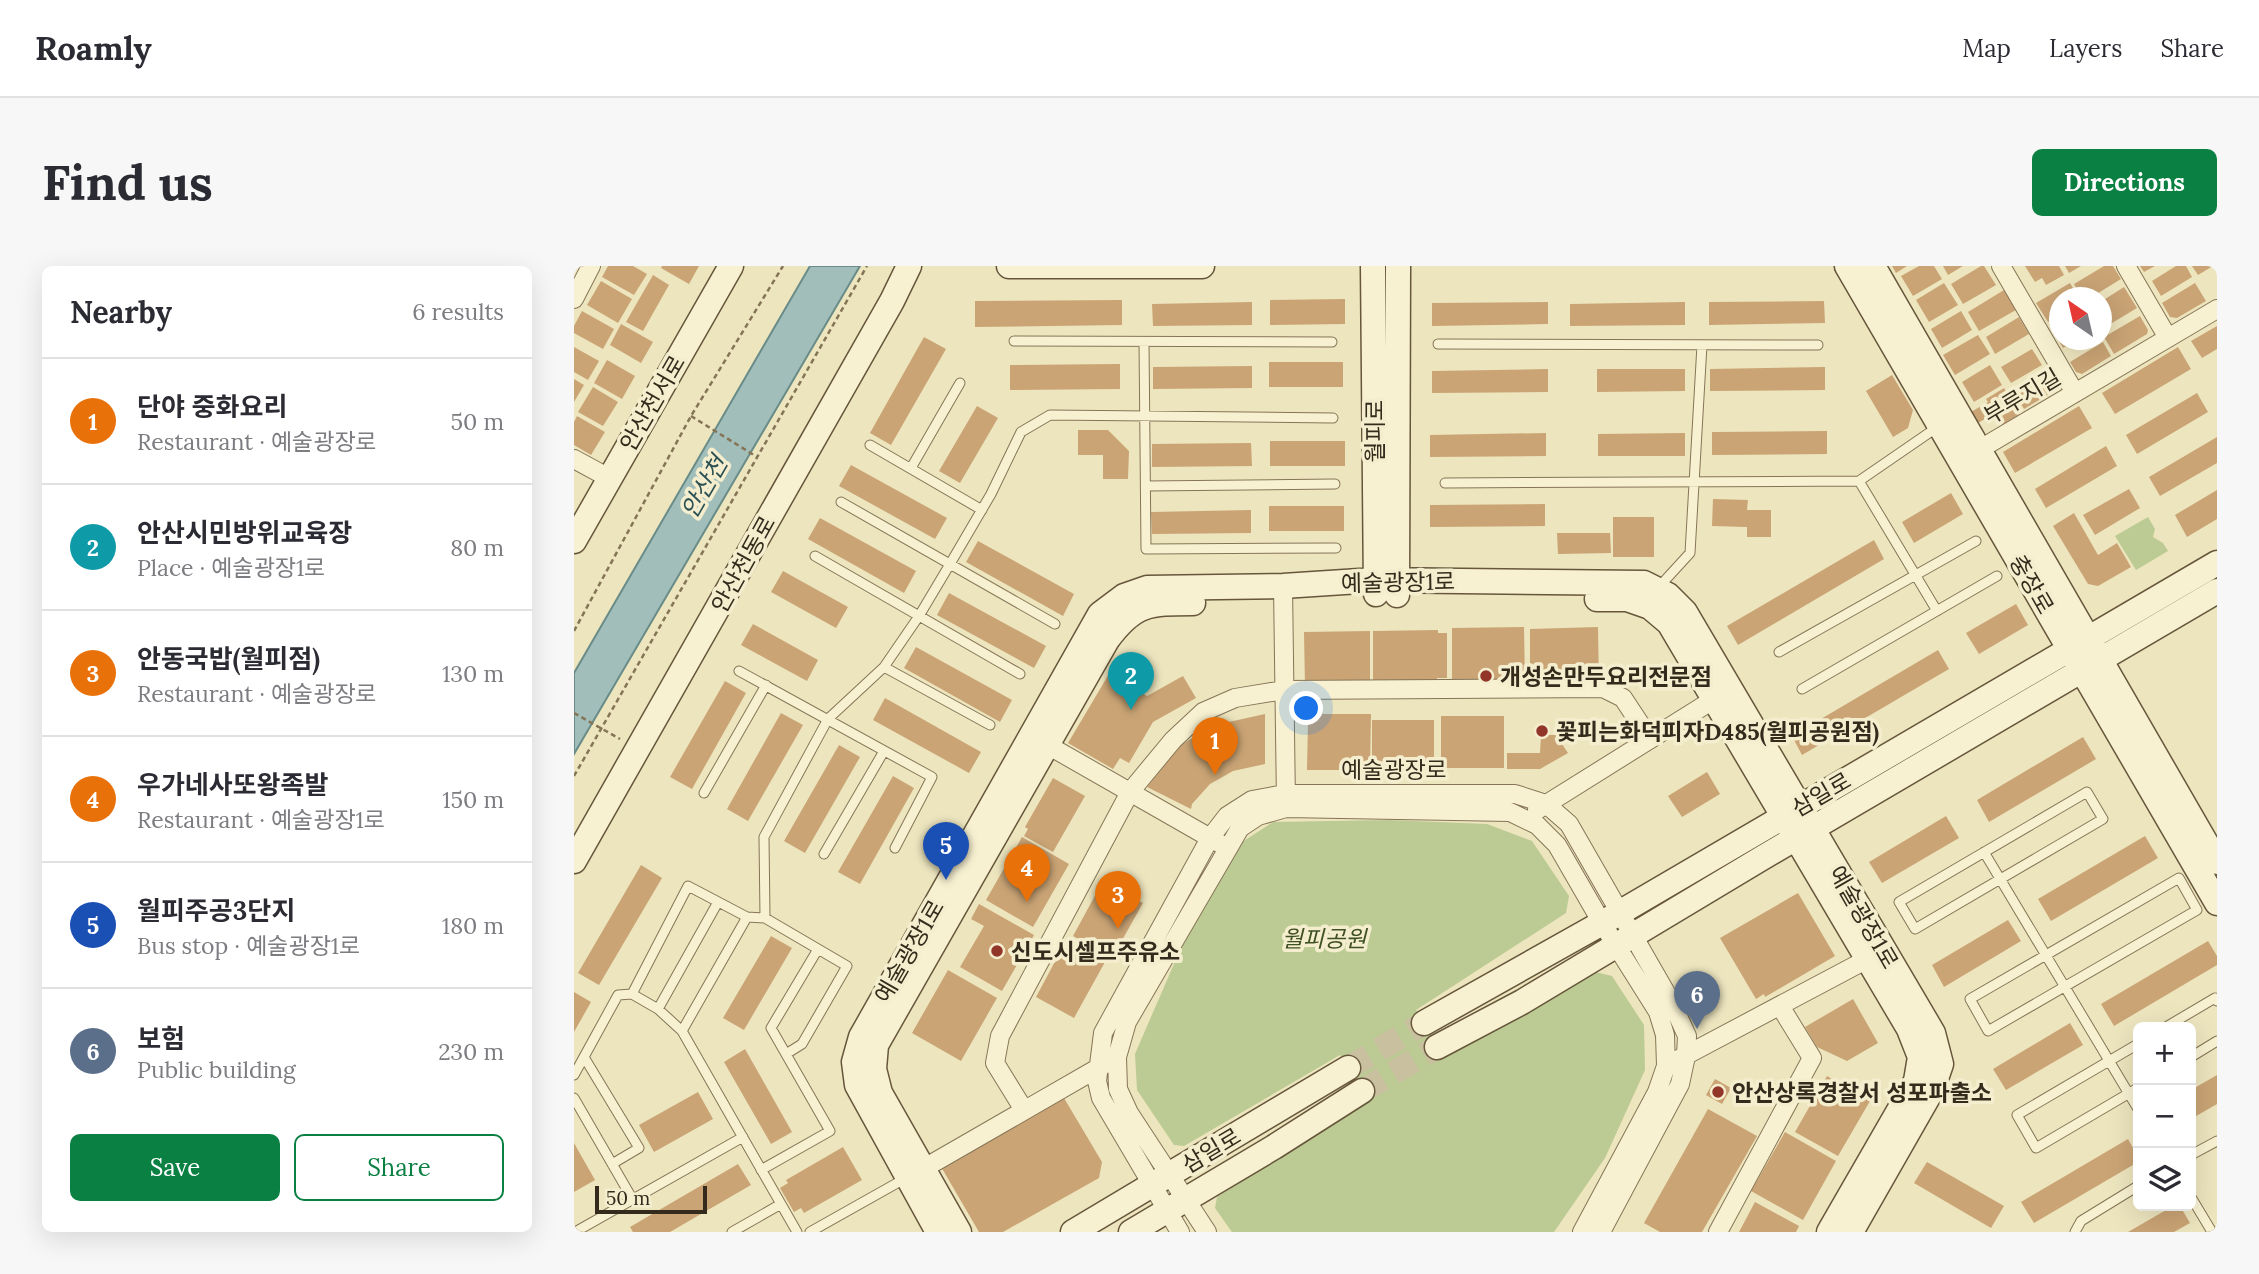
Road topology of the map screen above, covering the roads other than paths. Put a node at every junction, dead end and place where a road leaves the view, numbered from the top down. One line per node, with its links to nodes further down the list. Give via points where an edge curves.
1 (591, 266): 12 (street)
2 (731, 266): 30 (street, 안산천서로)
3 (909, 266): 79 (street, 안산천동로)
4 (1009, 266): 5 (street)
5 (1202, 266)
6 (1373, 266): 46 (street, 월피로)
7 (1398, 266): 46 (street, 월피로)
8 (1847, 266): 25 (street, 충장로)
9 (1873, 266): 27 (street, 충장로)
10 (2001, 266): 22 (street)
11 (2126, 266): 14 (street)
12 (574, 299)
13 (2217, 309): 14 (street, 부루지길)
14 (2168, 338): 22 (street, 부루지길)
15 (1014, 341): 16 (lane)
16 (1144, 342): 17 (lane); 23 (lane)
17 (1332, 342)
18 (1438, 344): 19 (lane)
19 (1702, 345): 20 (lane); 32 (lane)
20 (1818, 345)
21 (960, 383): 29 (lane)
22 (2075, 393): 27 (street, 부루지길)
23 (1145, 416): 24 (lane); 35 (lane); 37 (lane, via 1050,415 1021,432)
24 (1334, 418)
25 (1940, 425): 27 (street, 충장로); 31 (lane)
26 (870, 445): 29 (lane)
27 (1971, 455): 54 (street, 충장로)
28 (574, 459): 30 (street)
29 (911, 468): 37 (lane)
30 (609, 478): 38 (street, 안산천서로)
31 (1859, 481): 32 (lane); 44 (lane)
32 (1694, 482): 34 (lane); 47 (lane, via 1690,553)
33 (1335, 484): 35 (lane)
34 (1446, 484)
35 (1146, 486): 40 (lane, via 1146,549)
36 (841, 502): 43 (lane)
37 (982, 510): 43 (lane)
38 (574, 541)
39 (1976, 541): 44 (lane)
40 (1336, 548)
41 (815, 556): 51 (lane)
42 (2217, 563): 54 (street, 삼일로)
43 (950, 564): 51 (lane); 52 (lane)
44 (1916, 575): 50 (lane); 53 (lane)
45 (1997, 576): 50 (lane)
46 (1386, 588): 47 (street, 예술광장1로, via 1644,583); 49 (street, 예술광장1로); 61 (street, 예술광장1로, via 1627,599 1650,607 1669,622)
47 (1657, 589): 61 (street, 예술광장1로, via 1685,612)
48 (2217, 591): 54 (street, 삼일로)
49 (1283, 594): 60 (street); 65 (street, 예술광장1로, via 1141,607 1122,620)
50 (1937, 611): 59 (lane)
51 (919, 616): 55 (lane); 57 (lane)
52 (1055, 624)
53 (1779, 652)
54 (2085, 654): 71 (street, 삼일로); 73 (street, 삼일로); 80 (street, 충장로); 83 (street, 충장로)
55 (884, 667): 62 (lane); 63 (lane)
56 (739, 670): 58 (lane)
57 (1020, 674)
58 (766, 685): 62 (lane); 68 (lane)
59 (1802, 689)
60 (1284, 690): 64 (street, via 1603,688 1623,698); 67 (street, via 1235,698 1203,712); 69 (street)
61 (1722, 694): 64 (street); 71 (street, 예술광장1로)
62 (828, 719): 66 (lane); 85 (lane, via 764,837)
63 (990, 725)
64 (1650, 739): 70 (street)
65 (1039, 741): 67 (street); 123 (street, 예술광장1로, via 876,1045 874,1069 880,1093)
66 (884, 751): 75 (lane, via 932,777); 78 (lane)
67 (1130, 792): 74 (street); 117 (street, via 1000,1036 995,1063)
68 (704, 793)
69 (1286, 801): 70 (street, 예술광장로, via 1515,793); 72 (street, 예술광장로, via 1510,812); 74 (street, 예술광장로, via 1252,800 1227,816); 76 (street, 예술광장로, via 1240,828)
70 (1546, 804): 72 (street); 86 (street, 예술광장로, via 1569,824)
71 (1792, 811): 73 (street, 예술광장1로); 86 (street, 삼일로)
72 (1523, 819): 86 (street, 예술광장로, via 1537,825 1558,845)
73 (1804, 834): 87 (street, 삼일로); 90 (street, 예술광장1로)
74 (1210, 838): 76 (street); 109 (street, 예술광장로, via 1103,1033)
75 (895, 848)
76 (1228, 848): 106 (street, 예술광장로, via 1127,1022)
77 (1984, 852): 81 (lane); 81 (lane, via 1899,902 1915,929); 81 (lane, via 2087,792 2103,819)
78 (824, 854)
79 (574, 861)
80 (2217, 862)
81 (2001, 879): 89 (lane)
82 (718, 902): 84 (lane); 92 (lane, via 688,886); 95 (lane)
83 (2217, 902)
84 (747, 917): 85 (lane); 98 (lane)
85 (765, 918): 88 (lane)
86 (1611, 918): 87 (street, 예술광장로); 97 (street, 삼일로)
87 (1626, 941): 100 (street, 삼일로); 104 (street, 예술광장로, via 1678,1015 1687,1037); 108 (street, 예술광장로, via 1658,1012 1665,1035)
88 (818, 949): 102 (lane, via 771,1028); 102 (lane, via 847,965 802,1044)
89 (2045, 954): 91 (lane); 91 (lane, via 1970,999 1988,1031); 91 (lane, via 2179,878 2197,910)
90 (1876, 955): 94 (street); 144 (street, 예술광장1로, via 1920,1057 1916,1081); 145 (street, 예술광장1로, via 1933,1033 1941,1064 1932,1090)
91 (2064, 986): 107 (lane)
92 (632, 993): 95 (lane); 105 (lane, via 618,995)
93 (2217, 1001): 96 (lane, via 2215,998)
94 (1780, 1006): 104 (street); 143 (street, via 1812,1058)
95 (658, 1009): 98 (lane)
96 (2174, 1022)
97 (1424, 1023)
98 (682, 1031): 118 (lane)
99 (2217, 1041): 103 (lane)
100 (1437, 1047)
101 (2133, 1047): 107 (lane)
102 (786, 1054): 122 (lane, via 830,1131)
103 (2196, 1054)
104 (1686, 1056): 108 (street); 142 (street, 예술광장로, via 1681,1084)
105 (584, 1057): 111 (lane); 121 (lane, via 639,1148)
106 (1117, 1057): 109 (street); 124 (street, 예술광장로, via 1118,1089)
107 (2109, 1061): 114 (lane); 114 (lane, via 2017,1115 2036,1147)
108 (1666, 1066): 141 (street, 예술광장로, via 1657,1092)
109 (1099, 1068): 117 (street); 124 (street, 예술광장로, via 1101,1098)
110 (1348, 1068): 124 (street, 삼일로)
111 (574, 1075)
112 (1362, 1091): 128 (street, 삼일로)
113 (2133, 1091): 114 (lane)
114 (2129, 1093): 116 (lane)
115 (574, 1098): 121 (lane)
116 (2133, 1101)
117 (1024, 1110): 123 (street)
118 (743, 1137): 122 (lane); 126 (lane)
119 (2217, 1141): 120 (lane)
120 (2196, 1152)
121 (612, 1164): 126 (lane)
122 (761, 1170): 127 (lane)
123 (915, 1173): 134 (lane); 135 (street, 예술광장1로); 136 (street, 예술광장1로)
124 (1160, 1181): 128 (street, 예술광장로); 137 (street, 삼일로)
125 (2133, 1189): 146 (lane, via 2081,1221)
126 (633, 1200): 131 (lane)
127 (781, 1204): 132 (lane); 133 (lane)
128 (1176, 1205): 138 (street, 삼일로); 139 (street, 예술광장로); 140 (street, 예술광장로)
129 (2196, 1207): 130 (lane)
130 (2208, 1231)
131 (575, 1232)
132 (732, 1232)
133 (797, 1232)
134 (810, 1232)
135 (938, 1232)
136 (959, 1232)
137 (1073, 1232)
138 (1131, 1232)
139 (1180, 1232)
140 (1207, 1232)
141 (1581, 1232)
142 (1601, 1232)
143 (1718, 1232)
144 (1829, 1232)
145 (1851, 1232)
146 (2075, 1232)

